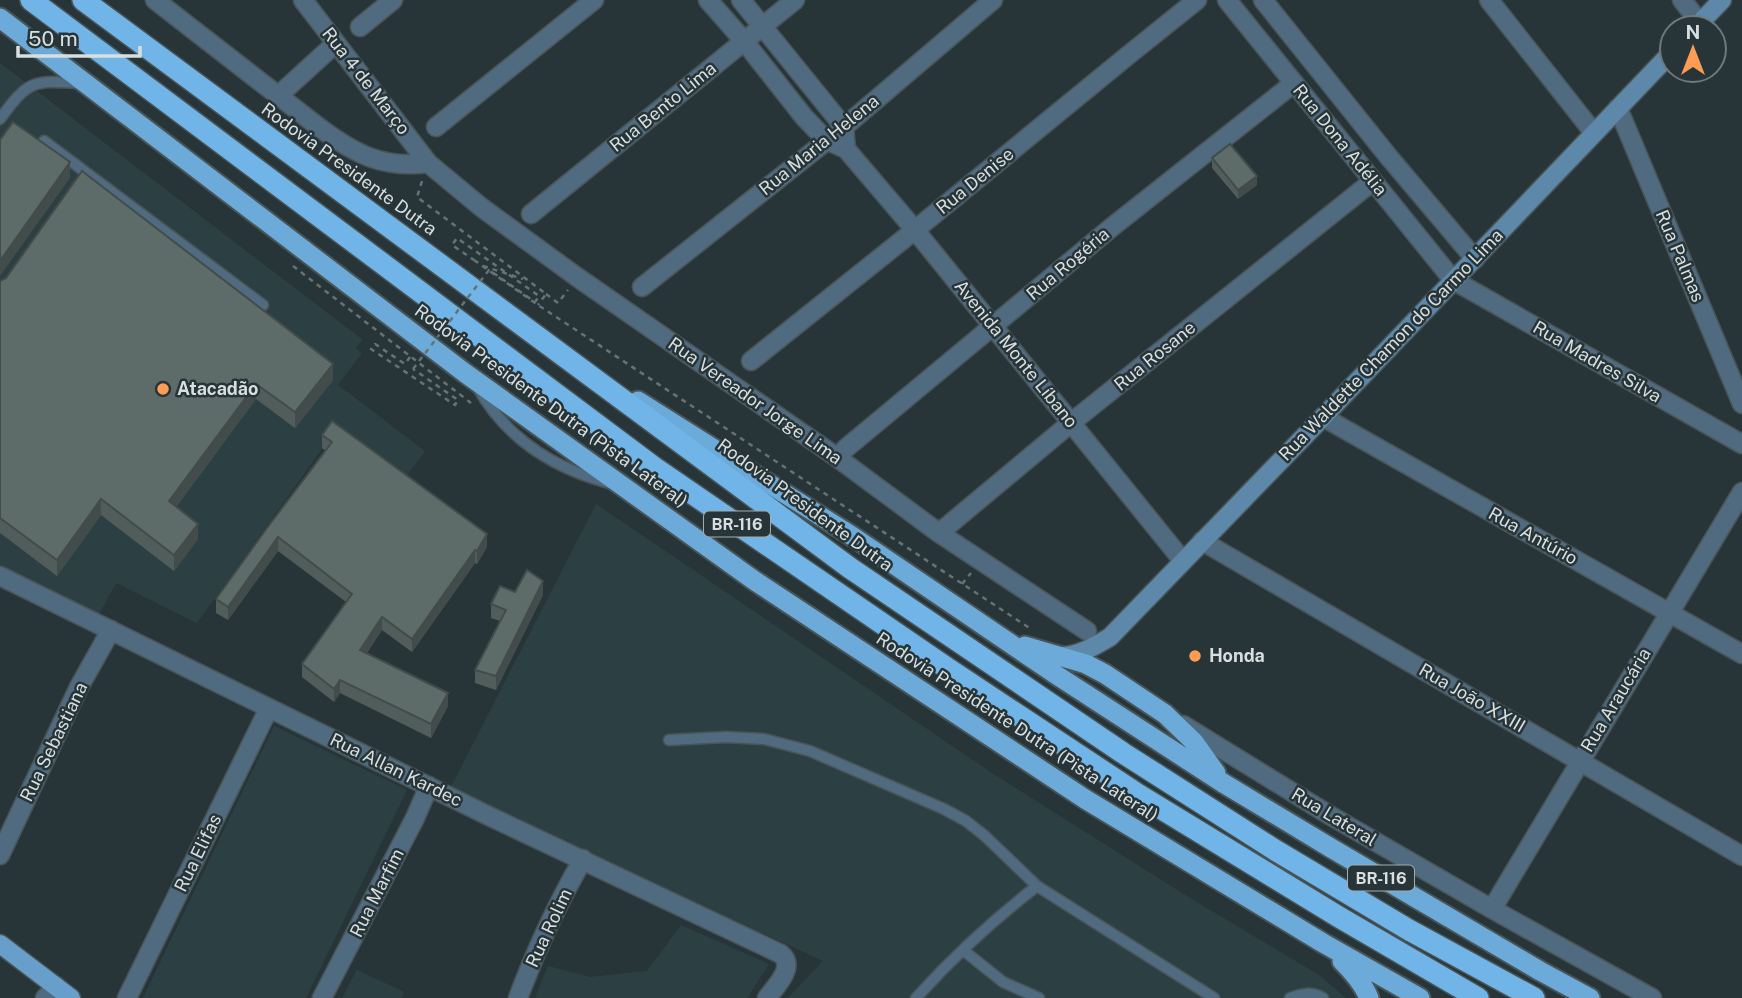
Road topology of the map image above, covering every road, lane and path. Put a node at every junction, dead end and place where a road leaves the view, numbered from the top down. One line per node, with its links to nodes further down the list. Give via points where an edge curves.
1 (31, 0): 97 (highway, BR-116, via 666,475 1139,795)
2 (83, 0): 48 (highway, Rodovia Presidente Dutra / BR-116)
3 (156, 0): 25 (street)
4 (303, 0): 21 (street, Rua 4 de Março)
5 (393, 0): 19 (street)
6 (594, 0): 28 (street)
7 (708, 0): 20 (street, Avenida Monte Líbano)
8 (741, 0): 18 (street)
9 (795, 0): 18 (street, Rua Bento Lima)
10 (993, 0): 29 (street, Rua Maria Helena)
11 (1198, 0): 37 (street, Rua Denise)
12 (1227, 0): 24 (street, Rua Dona Adélia)
13 (1263, 0): 38 (street, Rua Dona Adélia)
14 (1489, 0): 30 (street)
15 (1722, 0): 16 (main road)
16 (1709, 14)
17 (0, 18): 23 (highway, Rodovia Presidente Dutra (Pista Lateral) / BR-116)
18 (763, 26): 20 (street, Rua Bento Lima); 29 (street)
19 (360, 27)
20 (744, 41): 31 (street, Avenida Monte Líbano); 36 (street, Rua Bento Lima)
21 (336, 43): 25 (street); 34 (street, Rua 4 de Março)
22 (1658, 67): 26 (main road, Rua Waldette Chamon do Carmo Lima)
23 (88, 83): 27 (lane, via 55,81 29,86); 81 (highway, Rodovia Presidente Dutra (Pista Lateral) / BR-116, via 473,378 755,581 1085,799)
24 (1294, 83): 35 (street, Rua Dona Adélia); 47 (street, Rua Rogéria)
25 (279, 95): 34 (street, via 340,142 370,157 396,164)
26 (1618, 108): 30 (main road, Rua Waldette Chamon do Carmo Lima); 51 (street, Rua Palmas)
27 (0, 119)
28 (436, 127)
29 (844, 127): 31 (street, Rua Maria Helena); 33 (street)
30 (1594, 133): 38 (main road, Rua Waldette Chamon do Carmo Lima)
31 (826, 140): 33 (street, Avenida Monte Líbano); 43 (street, Rua Maria Helena)
32 (44, 141): 45 (lane, via 81,176)
33 (846, 149): 37 (street, Avenida Monte Líbano)
34 (428, 163): 40 (street, Rua Vereador Jorge Lima); 42 (path, via 417,197)
35 (1373, 181): 41 (street, Rua Dona Adélia); 53 (street, Rua Rosane)
36 (531, 214)
37 (915, 230): 47 (street, Avenida Monte Líbano); 50 (street, Rua Denise)
38 (1475, 259): 41 (main road, Rua Waldette Chamon do Carmo Lima)
39 (480, 265): 42 (path); 46 (path); 49 (path, bridge, via 452,245 457,238 539,296 535,302 489,270 413,369 458,400 455,405 371,349 375,344 405,364)
40 (577, 277): 44 (path, via 558,303); 57 (street, Rua Vereador Jorge Lima)
41 (1453, 280): 52 (main road, Rua Waldette Chamon do Carmo Lima); 54 (street, Rua Madres Silva)
42 (528, 281): 44 (path)
43 (642, 287)
44 (546, 294): 46 (path)
45 (263, 304)
46 (538, 305): 64 (path)
47 (993, 326): 53 (street, Avenida Monte Líbano); 55 (street, Rua Rogéria)
48 (553, 349): 66 (highway, BR-116, via 703,440); 98 (highway, Rodovia Presidente Dutra / BR-116, via 850,568 1123,753 1275,850)
49 (410, 357)
50 (751, 361)
51 (1742, 404)
52 (1323, 417): 58 (main road, Rua Waldette Chamon do Carmo Lima); 61 (street, Rua Antúrio)
53 (1072, 422): 57 (street, Rua Rosane); 59 (street, Avenida Monte Líbano)
54 (1742, 444)
55 (845, 449)
56 (1742, 492): 61 (street, Rua Araucária)
57 (939, 533): 63 (street, Rua Vereador Jorge Lima)
58 (1202, 541): 59 (main road, Rua Waldette Chamon do Carmo Lima); 73 (street, Rua João XXIII)
59 (1183, 561): 65 (main road, Rua Waldette Chamon do Carmo Lima)
60 (0, 576): 62 (street, Rua Allan Kardec)
61 (1668, 612): 67 (street, Rua Antúrio); 73 (street, Rua Araucária)
62 (111, 630): 70 (street, Rua Allan Kardec); 76 (street, Rua Sebastiana)
63 (1087, 631)
64 (1040, 634)
65 (1110, 637): 68 (main road, Rua Waldette Chamon do Carmo Lima); 69 (main road, via 1102,655)
66 (1003, 638): 68 (highway); 74 (highway, BR-116)
67 (1742, 654)
68 (1063, 656): 69 (highway)
69 (1105, 674): 71 (highway)
70 (269, 708): 75 (street, Rua Allan Kardec); 86 (street, Rua Elifas)
71 (1165, 714): 74 (highway, via 1194,742); 80 (street, Rua Lateral)
72 (670, 740): 79 (lane, via 764,739 810,751 965,821)
73 (1580, 761): 77 (street, Rua João XXIII); 80 (street, Rua Araucária)
74 (1223, 783): 99 (highway, BR-116)
75 (429, 786): 78 (street, Rua Allan Kardec); 87 (street, Rua Marfim)
76 (0, 855)
77 (1742, 856)
78 (583, 859): 88 (street, Rua Rolim); 89 (street, Rua Allan Kardec, via 785,957 787,966)
79 (1037, 886): 83 (lane); 92 (lane)
80 (1492, 909): 100 (street, Rua Lateral)
81 (1323, 943): 95 (highway, via 1354,973); 96 (highway, Rodovia Presidente Dutra (Pista Lateral) / BR-116)
82 (0, 944): 84 (main road)
83 (962, 950): 90 (lane); 91 (lane, via 1003,982)
84 (50, 992): 85 (main road)
85 (71, 998)
86 (127, 998)
87 (322, 998)
88 (518, 998)
89 (767, 998)
90 (916, 998)
91 (1039, 998)
92 (1214, 998)
93 (1290, 998): 94 (lane, via 1303,993)
94 (1323, 998)
95 (1369, 998)
96 (1420, 998)
97 (1478, 998)
98 (1534, 998)
99 (1590, 998)
100 (1652, 998)

